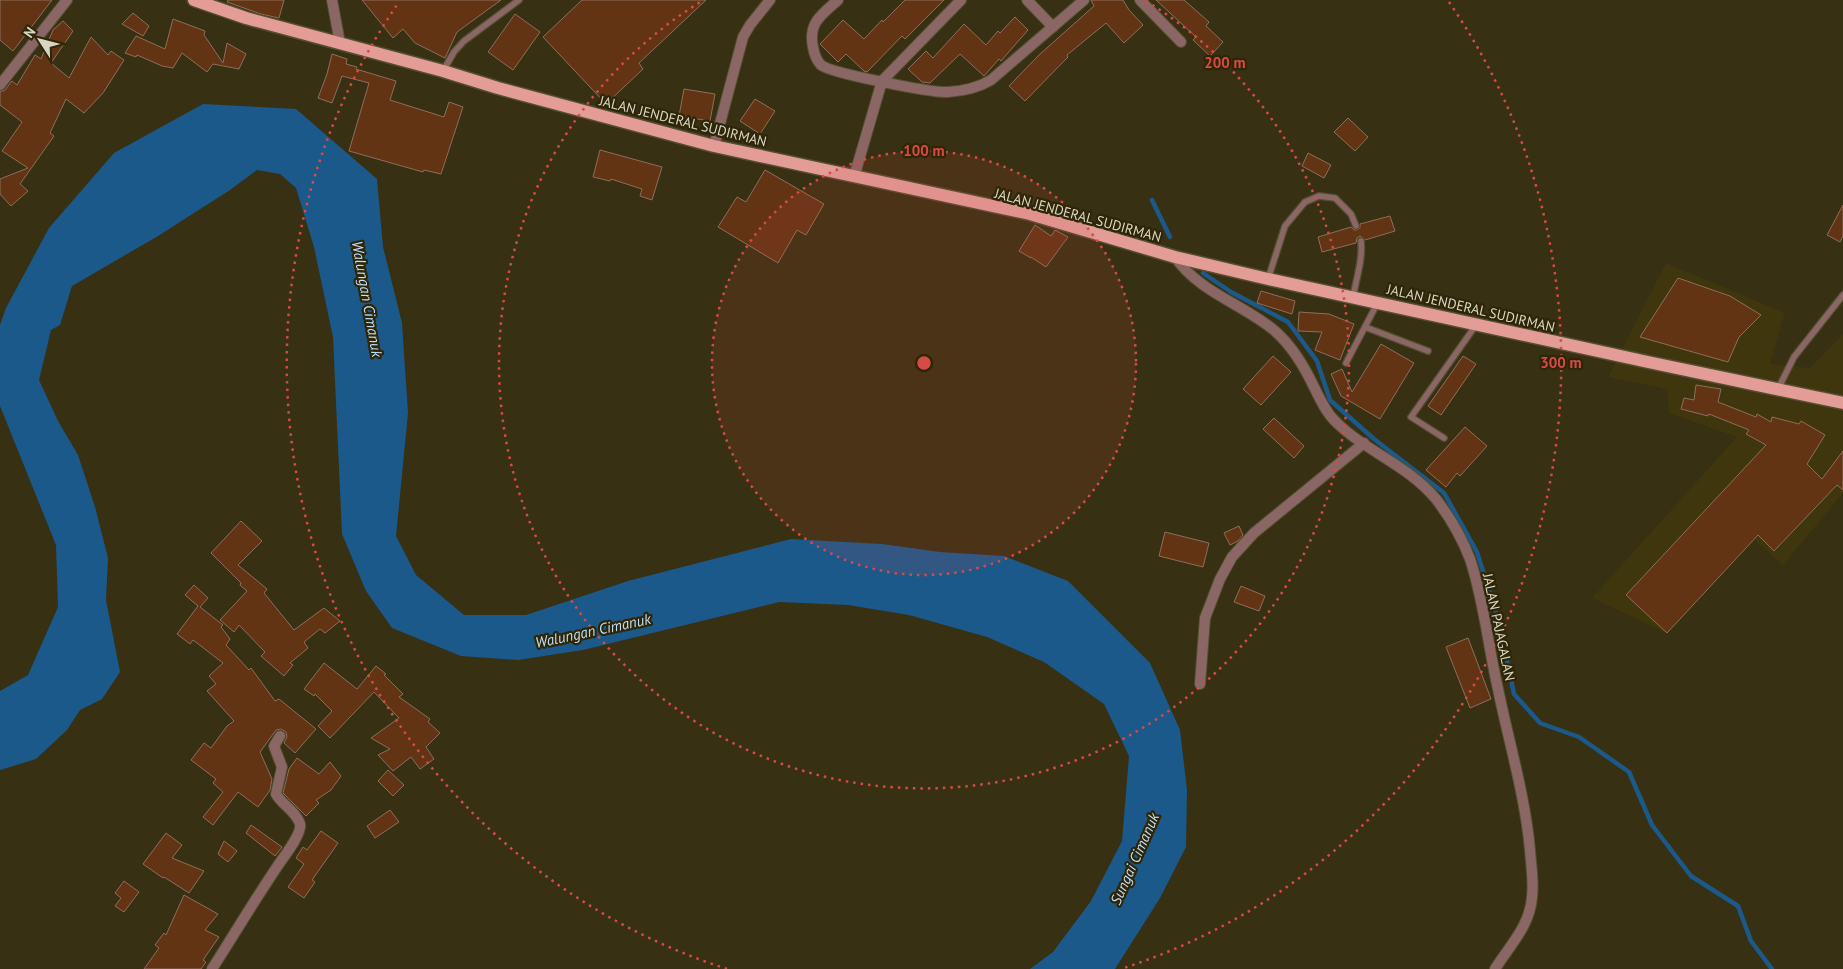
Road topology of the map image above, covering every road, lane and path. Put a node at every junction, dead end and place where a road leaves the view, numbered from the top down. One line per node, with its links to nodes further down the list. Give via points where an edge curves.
1 (67, 0): 16 (street)
2 (194, 0): 13 (main road, JALAN JENDERAL SUDIRMAN, via 246,18)
3 (332, 0): 13 (street)
4 (518, 0): 14 (lane, via 464,41)
5 (770, 0): 17 (street, via 743,37)
6 (838, 0): 15 (street, via 818,18 811,35 819,62 830,69)
7 (961, 0): 15 (street)
8 (1027, 0): 11 (street)
9 (1084, 0): 11 (street)
10 (1140, 0): 12 (street)
11 (1053, 27): 15 (street, via 982,86 946,92)
12 (1181, 42)
13 (340, 43): 14 (main road, JALAN JENDERAL SUDIRMAN)
14 (443, 70): 17 (main road, JALAN JENDERAL SUDIRMAN)
15 (882, 81): 18 (street)
16 (0, 85)
17 (714, 146): 18 (main road, JALAN JENDERAL SUDIRMAN)
18 (854, 177): 21 (main road, JALAN JENDERAL SUDIRMAN, via 1030,214)
19 (1356, 226): 22 (lane, via 1351,214 1335,198 1319,196 1305,202 1285,226)
20 (1361, 241): 24 (lane, via 1363,253)
21 (1175, 257): 22 (main road, JALAN JENDERAL SUDIRMAN); 33 (street, JALAN PAJAGALAN, via 1195,280 1278,333 1295,351 1332,418)
22 (1268, 279): 24 (main road, JALAN JENDERAL SUDIRMAN)
23 (1843, 295): 30 (lane, via 1794,357)
24 (1353, 298): 25 (main road, JALAN JENDERAL SUDIRMAN)
25 (1378, 302): 26 (main road, JALAN JENDERAL SUDIRMAN); 27 (lane)
26 (1476, 325): 30 (main road, JALAN JENDERAL SUDIRMAN); 32 (lane, via 1411,417)
27 (1365, 326): 28 (lane); 29 (lane)
28 (1428, 351)
29 (1346, 363)
30 (1778, 389): 31 (main road, JALAN JENDERAL SUDIRMAN)
31 (1843, 403)
32 (1444, 438)
33 (1364, 443): 34 (street, via 1254,533 1232,558 1205,618); 37 (street, JALAN PAJAGALAN, via 1413,476 1436,500 1470,558 1486,618 1527,820 1532,897 1524,926)
34 (1200, 684)
35 (280, 736): 36 (street, via 274,746 282,767 276,794 296,817 300,829)
36 (212, 969)
37 (1495, 969)

